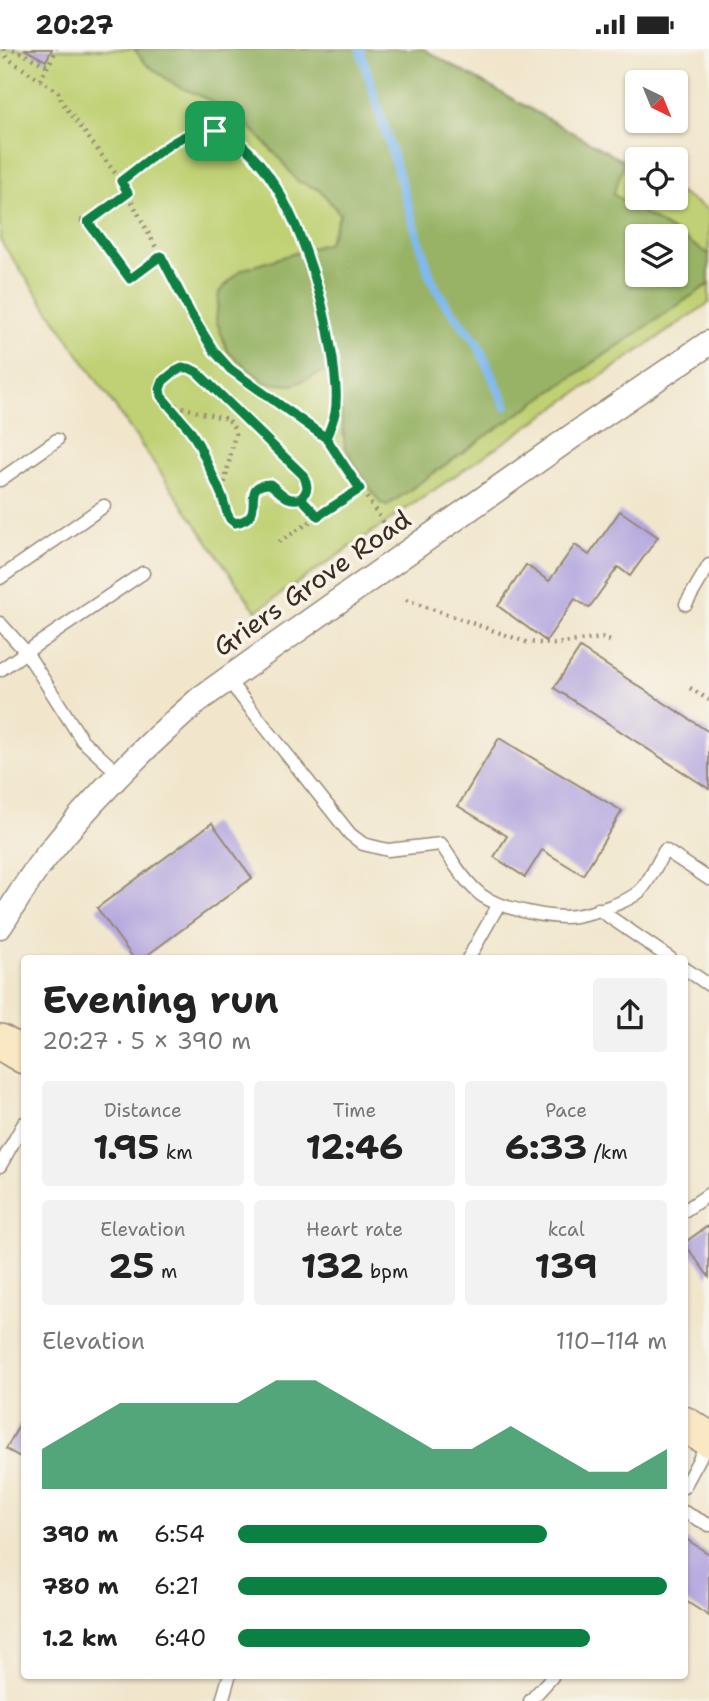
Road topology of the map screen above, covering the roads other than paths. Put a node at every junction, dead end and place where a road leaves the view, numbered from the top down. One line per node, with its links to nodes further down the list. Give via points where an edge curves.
1 (709, 343): 12 (street, Griers Grove Road)
2 (57, 440): 3 (lane)
3 (0, 480)
4 (104, 506): 7 (lane)
5 (709, 565): 8 (lane)
6 (143, 572): 10 (lane)
7 (0, 578)
8 (686, 604)
9 (0, 623): 10 (lane)
10 (26, 652): 11 (lane); 13 (lane, via 77,734)
11 (0, 670)
12 (228, 680): 13 (street, Griers Grove Road, via 167,727); 15 (lane, via 350,834 363,844 388,850 441,844 466,881)
13 (119, 775): 17 (street, Griers Grove Road, via 41,864)
14 (709, 879): 16 (lane, via 664,849 641,891)
15 (499, 905): 16 (lane, via 573,916); 18 (lane)
16 (598, 909): 19 (lane)
17 (0, 926)
18 (470, 955)
19 (665, 955)
20 (688, 971): 21 (lane)
21 (709, 985)
22 (0, 1042): 23 (main road)
23 (21, 1053)
24 (21, 1128): 25 (lane)
25 (0, 1166)
26 (709, 1194): 27 (lane)
27 (688, 1208)
28 (688, 1427): 29 (main road)
29 (709, 1440): 30 (lane)
30 (688, 1479)
31 (688, 1514): 32 (lane)
32 (709, 1525)
33 (228, 1679): 35 (lane)
34 (550, 1679): 36 (lane)
35 (222, 1701)
36 (530, 1701)

